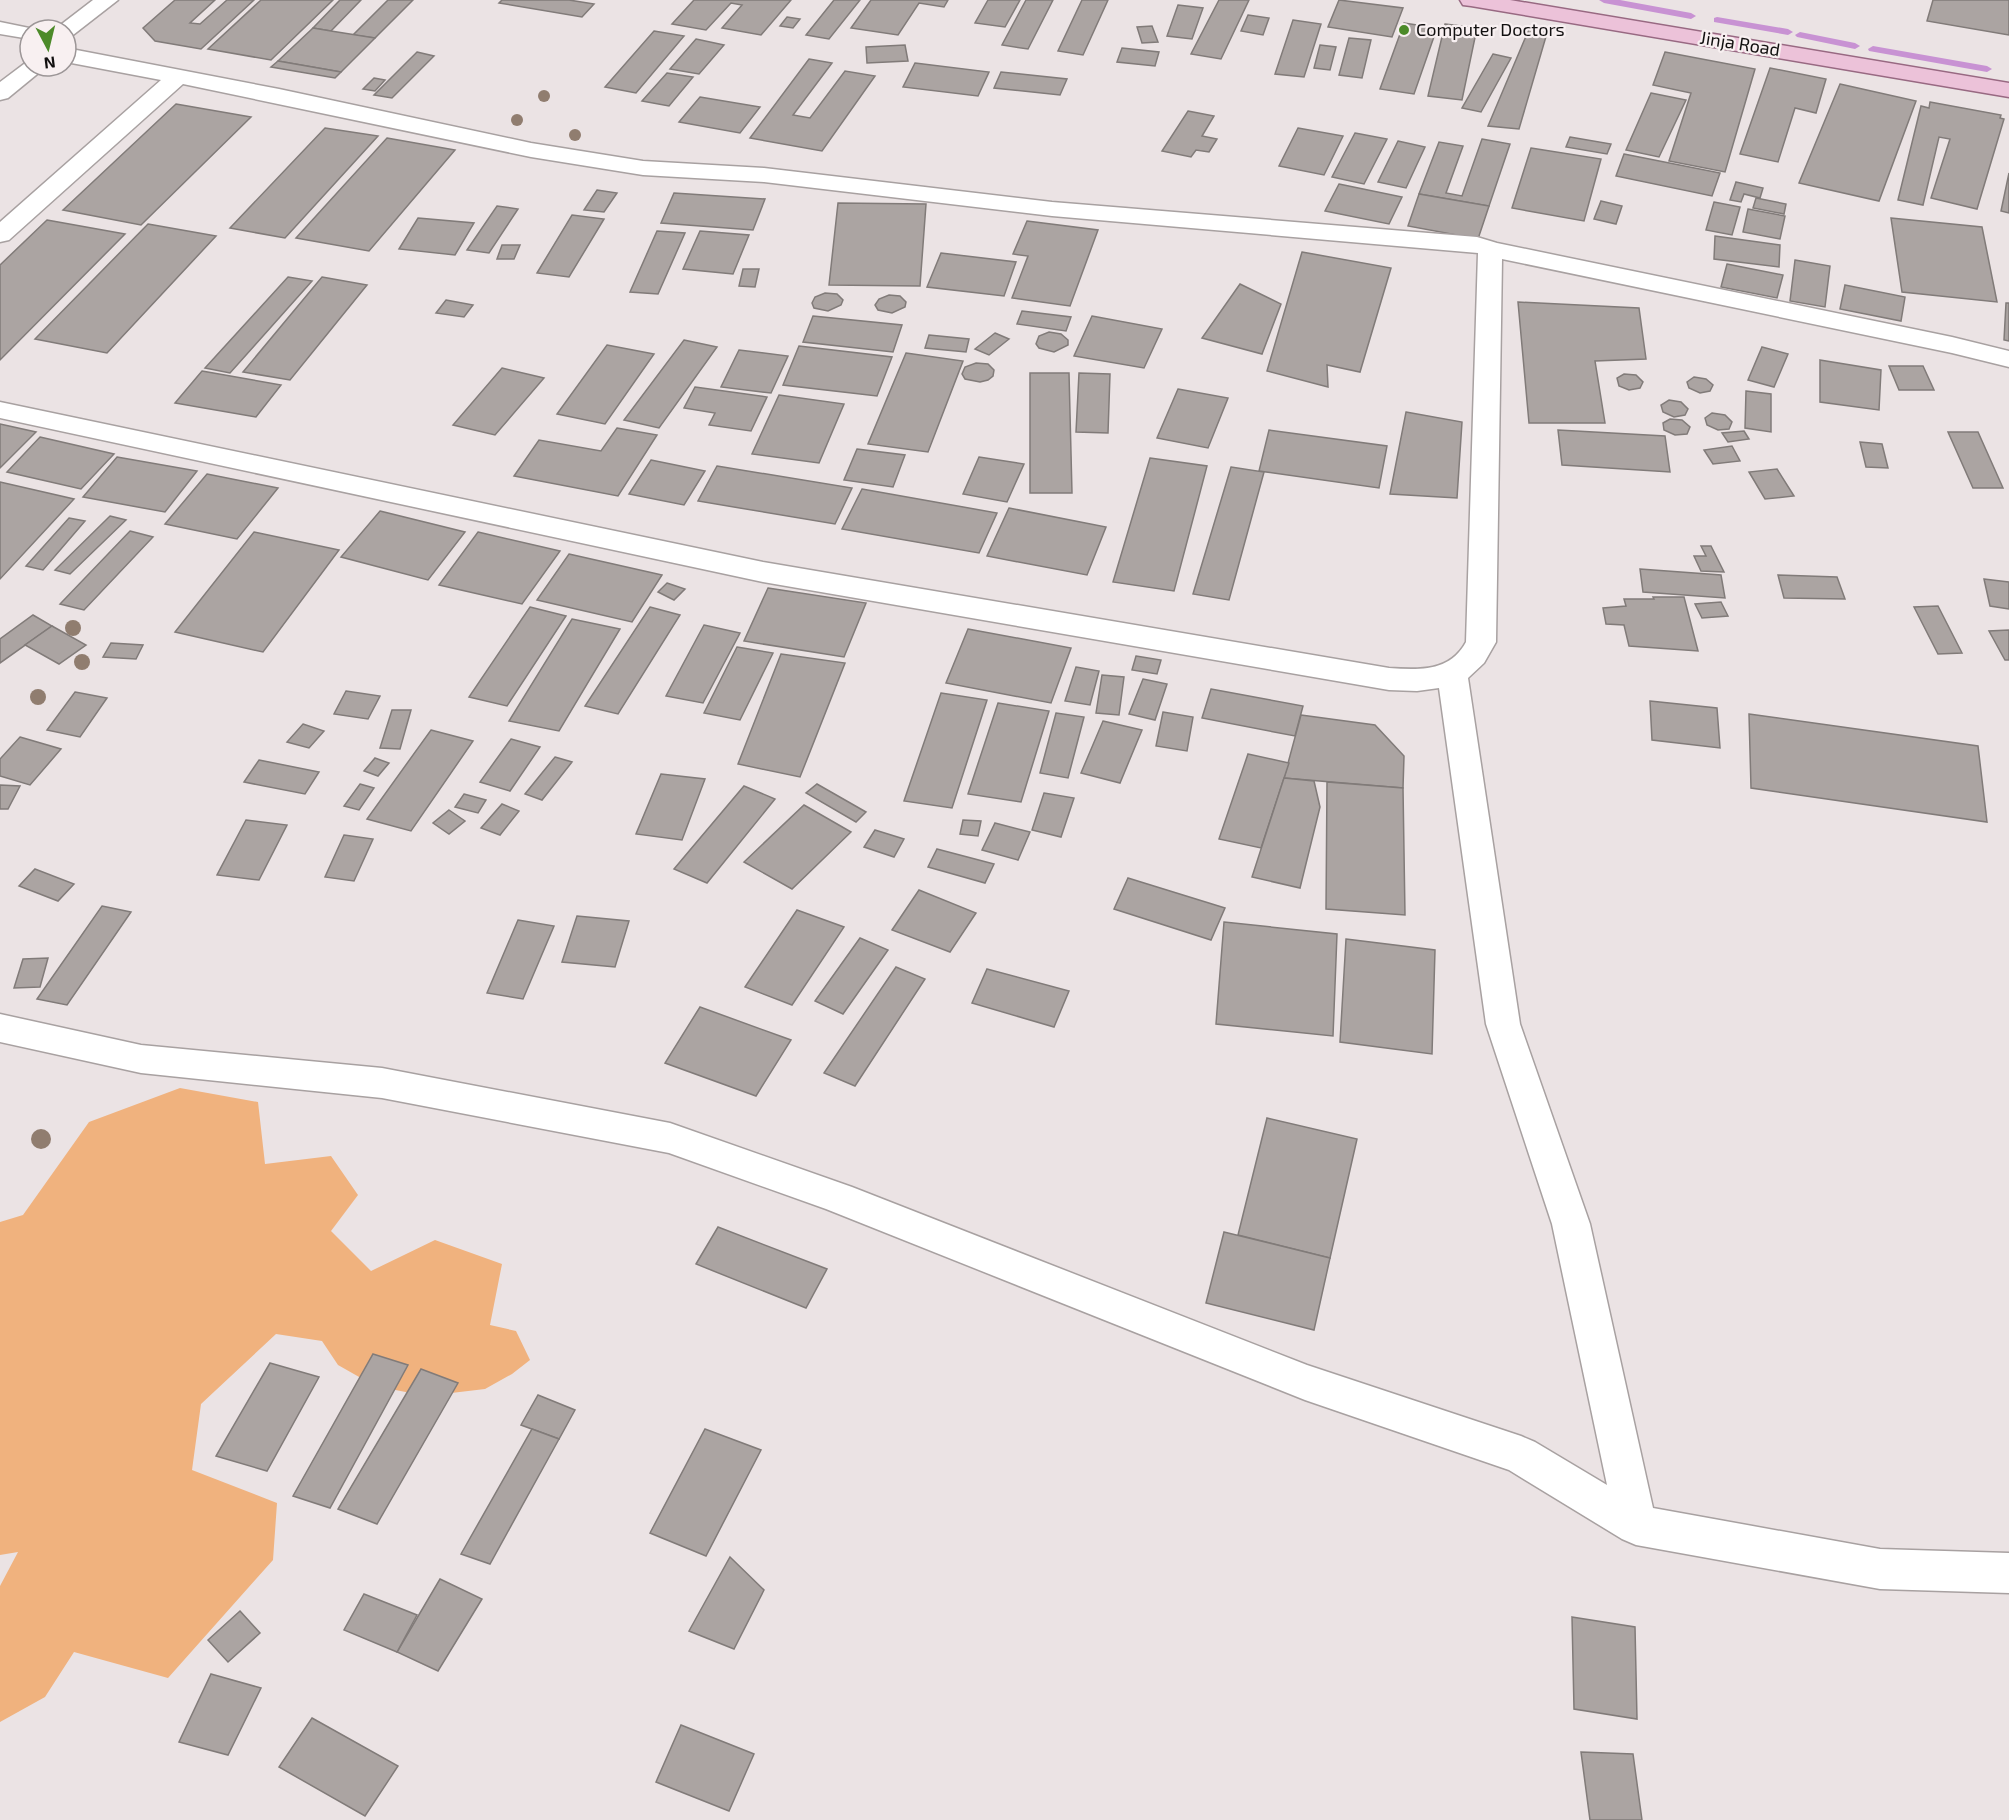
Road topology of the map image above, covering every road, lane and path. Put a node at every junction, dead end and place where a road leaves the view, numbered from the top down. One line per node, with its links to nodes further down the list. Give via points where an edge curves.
1 (107, 0): 3 (street)
2 (1471, 0): 9 (main road, Jinja Road)
3 (78, 21)
4 (0, 28): 5 (street)
5 (18, 31)
6 (78, 57): 7 (street)
7 (178, 77): 11 (street); 12 (street, via 531,150 643,168 765,175 1052,209 1478,244)
8 (20, 78): 10 (street)
9 (2009, 90)
10 (0, 93)
11 (0, 235)
12 (1491, 249): 13 (street); 15 (street, via 1481,642 1474,658)
13 (2009, 359)
14 (0, 410): 15 (street, via 763,572 1389,679 1413,681)
15 (1452, 674): 17 (street, via 1503,1024 1571,1224)
16 (0, 1028): 17 (street, via 141,1059 382,1083 670,1138 838,1198 1305,1382 1521,1455)
17 (1636, 1525): 18 (street, via 1880,1569)
18 (2009, 1573)

